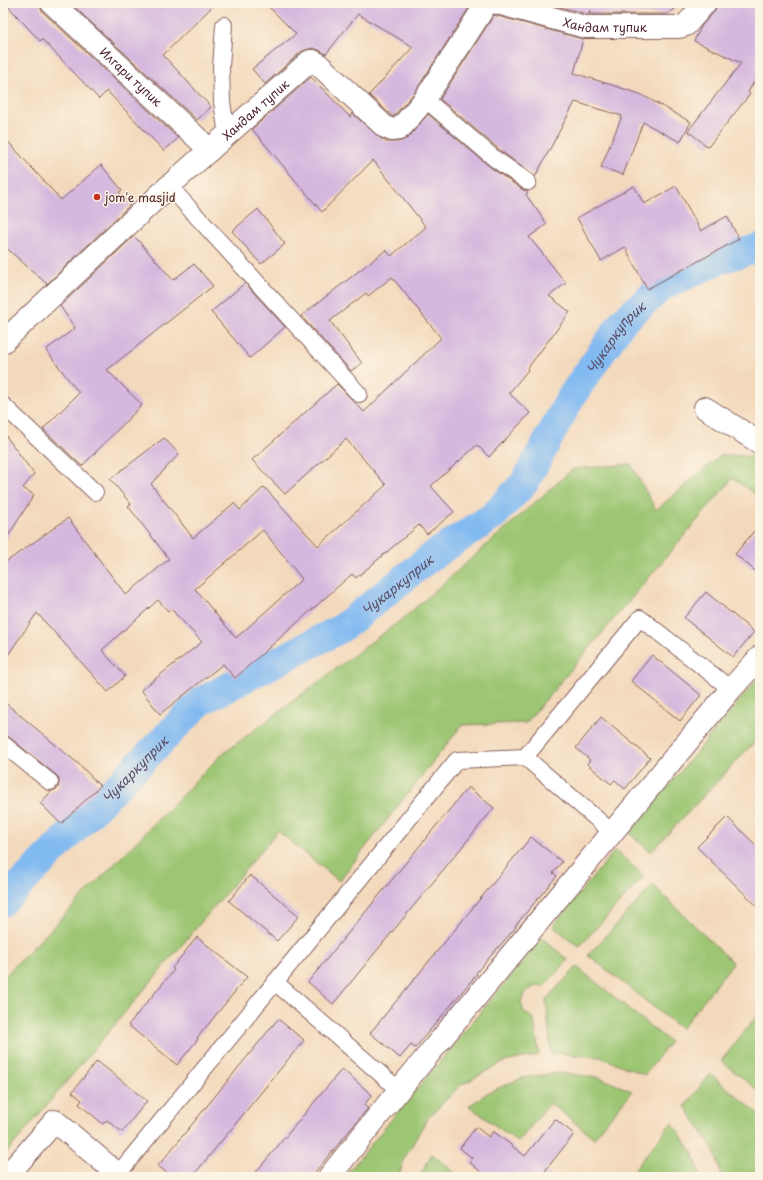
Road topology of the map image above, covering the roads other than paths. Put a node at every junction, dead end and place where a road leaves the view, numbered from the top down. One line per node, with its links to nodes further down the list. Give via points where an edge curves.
1 (52, 3): 8 (street, Илгари тупик)
2 (487, 3): 6 (street, Хандам тупик)
3 (497, 3): 4 (street, Хандам тупик, via 585,27 679,27 686,25)
4 (705, 3)
5 (224, 24): 7 (lane, via 221,67 222,102)
6 (425, 99): 7 (street, Хандам тупик, via 399,129 392,130 385,127 317,63 310,61); 9 (lane, via 495,159)
7 (227, 135): 8 (street, Хандам тупик)
8 (210, 150): 10 (street, Хандам тупик)
9 (528, 182)
10 (169, 186): 11 (street, Хандам тупик); 12 (lane)
11 (3, 342)
12 (358, 394)
13 (3, 404): 16 (lane)
14 (705, 408): 15 (street)
15 (760, 443)
16 (95, 492)
17 (760, 657): 18 (street)
18 (730, 690): 20 (lane, via 640,618); 22 (street)
19 (3, 744): 21 (lane)
20 (525, 757): 22 (lane); 23 (lane, via 457,760)
21 (50, 782)
22 (613, 833): 24 (street)
23 (275, 982): 24 (lane); 25 (lane)
24 (399, 1090): 27 (street)
25 (120, 1176): 26 (street, via 55,1121)
26 (6, 1177)
27 (329, 1177)

